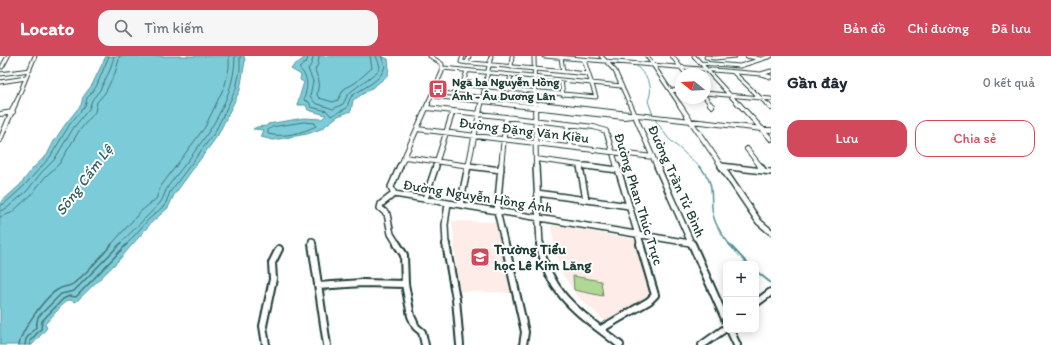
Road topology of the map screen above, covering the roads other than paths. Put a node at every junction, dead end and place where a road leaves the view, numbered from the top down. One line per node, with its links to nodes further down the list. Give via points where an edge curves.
1 (8, 56): 28 (street)
2 (35, 56): 34 (street)
3 (430, 56): 30 (street, via 439,61)
4 (463, 56): 24 (street, via 460,62)
5 (469, 56): 24 (street)
6 (492, 56): 26 (street)
7 (512, 56): 29 (street)
8 (534, 56): 33 (street)
9 (544, 56): 19 (street)
10 (601, 56): 22 (street, Đường Trần Tử Bình)
11 (647, 56): 27 (street)
12 (672, 56): 31 (street)
13 (694, 56): 23 (street)
14 (735, 56): 18 (street)
15 (747, 56): 21 (street)
16 (771, 56): 21 (street)
17 (706, 57): 18 (street)
18 (714, 57): 25 (street)
19 (561, 58): 20 (street); 38 (street)
20 (584, 60): 22 (street); 42 (street)
21 (760, 60): 25 (street, via 740,66)
22 (608, 62): 27 (street); 52 (street, Đường Trần Tử Bình)
23 (700, 62): 25 (street); 32 (street)
24 (467, 63): 26 (street)
25 (721, 64)
26 (490, 65): 29 (street); 40 (street)
27 (654, 66): 31 (street); 55 (street)
28 (2, 67)
29 (511, 67): 33 (street)
30 (443, 68): 36 (street); 57 (street, Đường Nguyễn Hồng Ánh)
31 (681, 68)
32 (705, 68)
33 (534, 69): 38 (street); 46 (street)
34 (30, 70): 41 (street); 48 (street)
35 (711, 70): 39 (street)
36 (467, 71): 40 (street); 53 (street, via 463,84)
37 (771, 71): 44 (street)
38 (563, 72): 42 (street)
39 (733, 72): 44 (street); 64 (street)
40 (488, 73): 45 (street); 53 (street)
41 (0, 74)
42 (588, 74): 51 (street)
43 (711, 74): 62 (street)
44 (761, 74): 47 (street)
45 (511, 75): 46 (street); 54 (street)
46 (534, 77): 49 (street); 58 (street)
47 (771, 77)
48 (26, 78): 50 (street); 71 (street)
49 (561, 80): 51 (street); 60 (street)
50 (0, 82)
51 (591, 83): 52 (street); 60 (street, via 596,97)
52 (621, 86): 74 (street, Đường Trần Tử Bình)
53 (485, 87): 54 (street); 63 (street)
54 (508, 90): 58 (street)
55 (670, 90): 56 (street); 77 (street)
56 (675, 90)
57 (434, 92): 61 (street, Đường Nguyễn Hồng Ánh); 63 (street)
58 (535, 92): 60 (street); 67 (street)
59 (711, 94): 62 (street)
60 (563, 95)
61 (432, 96): 66 (street); 68 (street, Đường Nguyễn Hồng Ánh)
62 (731, 96): 64 (street); 80 (street)
63 (483, 97): 66 (street); 67 (street)
64 (761, 98): 65 (street); 69 (street)
65 (771, 99)
66 (482, 102): 67 (street); 73 (street)
67 (535, 105): 74 (street, via 624,117); 76 (street)
68 (427, 108): 70 (street, Đường Phan Thúc Trực); 79 (street, Đường Nguyễn Hồng Ánh)
69 (771, 108)
70 (453, 111): 73 (street, Đường Phan Thúc Trực); 82 (street)
71 (13, 112): 72 (street); 84 (street)
72 (0, 114)
73 (479, 114): 75 (street, Đường Phan Thúc Trực); 83 (street)
74 (634, 116): 77 (street); 93 (street, Đường Trần Tử Bình)
75 (506, 117): 76 (street, Đường Phan Thúc Trực); 86 (street)
76 (535, 120): 78 (street, Đường Phan Thúc Trực); 88 (street)
77 (692, 122): 80 (street); 98 (street)
78 (567, 124): 89 (street); 91 (street, Đường Phan Thúc Trực, via 605,129)
79 (417, 129): 82 (street, Đường Đặng Văn Kiều); 92 (street, Đường Nguyễn Hồng Ánh)
80 (763, 130): 81 (street); 85 (street)
81 (771, 130)
82 (446, 132): 83 (street, Đường Đặng Văn Kiều); 95 (street)
83 (474, 135): 86 (street, Đường Đặng Văn Kiều); 97 (street)
84 (1, 136): 87 (street)
85 (771, 138)
86 (505, 139): 88 (street, Đường Đặng Văn Kiều); 99 (street)
87 (0, 140)
88 (536, 143): 89 (street, Đường Đặng Văn Kiều); 94 (street)
89 (570, 147): 91 (street, Đường Đặng Văn Kiều)
90 (747, 150): 101 (street)
91 (613, 152): 93 (street, Đường Đặng Văn Kiều); 100 (street, Đường Phan Thúc Trực)
92 (405, 157): 95 (street); 104 (street, Đường Nguyễn Hồng Ánh, via 391,187)
93 (652, 157): 115 (street, Đường Trần Tử Bình)
94 (536, 159): 96 (street); 103 (street)
95 (437, 162): 97 (street); 105 (street)
96 (580, 165): 100 (street); 106 (street)
97 (468, 166): 99 (street); 108 (street)
98 (721, 166): 101 (street); 112 (street, via 759,222)
99 (501, 170): 110 (street)
100 (618, 170): 109 (street, Đường Phan Thúc Trực)
101 (764, 171): 102 (street)
102 (771, 172)
103 (537, 193): 106 (street); 111 (street)
104 (394, 194): 105 (street, Đường Nguyễn Hồng Ánh); 117 (street, via 380,208 387,214 391,234 404,255)
105 (425, 199): 107 (street, Đường Nguyễn Hồng Ánh)
106 (586, 200): 109 (street)
107 (448, 203): 108 (street, Đường Nguyễn Hồng Ánh); 128 (street, via 445,216 446,237 456,298)
108 (460, 205): 110 (street, Đường Nguyễn Hồng Ánh)
109 (630, 206): 113 (street, Đường Phan Thúc Trực)
110 (497, 211): 111 (street, Đường Nguyễn Hồng Ánh); 129 (street, via 519,300 525,332)
111 (538, 218): 113 (street, Đường Nguyễn Hồng Ánh); 122 (street, via 546,272 551,281 570,305)
112 (771, 232)
113 (638, 234): 115 (street, Đường Nguyễn Hồng Ánh); 122 (street, Đường Phan Thúc Trực, via 655,295)
114 (312, 241): 118 (street)
115 (690, 242): 121 (street, Đường Trần Tử Bình)
116 (278, 249): 125 (street, via 272,263 272,279 263,326)
117 (405, 284): 118 (street, via 362,282); 127 (street, via 411,316 416,327 422,332)
118 (318, 286): 126 (street, via 318,301)
119 (770, 293): 120 (street)
120 (759, 301)
121 (723, 314)
122 (601, 329): 130 (street)
123 (723, 330): 131 (street)
124 (731, 333): 132 (street)
125 (266, 345)
126 (327, 345)
127 (425, 345)
128 (460, 345)
129 (523, 345)
130 (620, 345)
131 (702, 345)
132 (737, 345)

